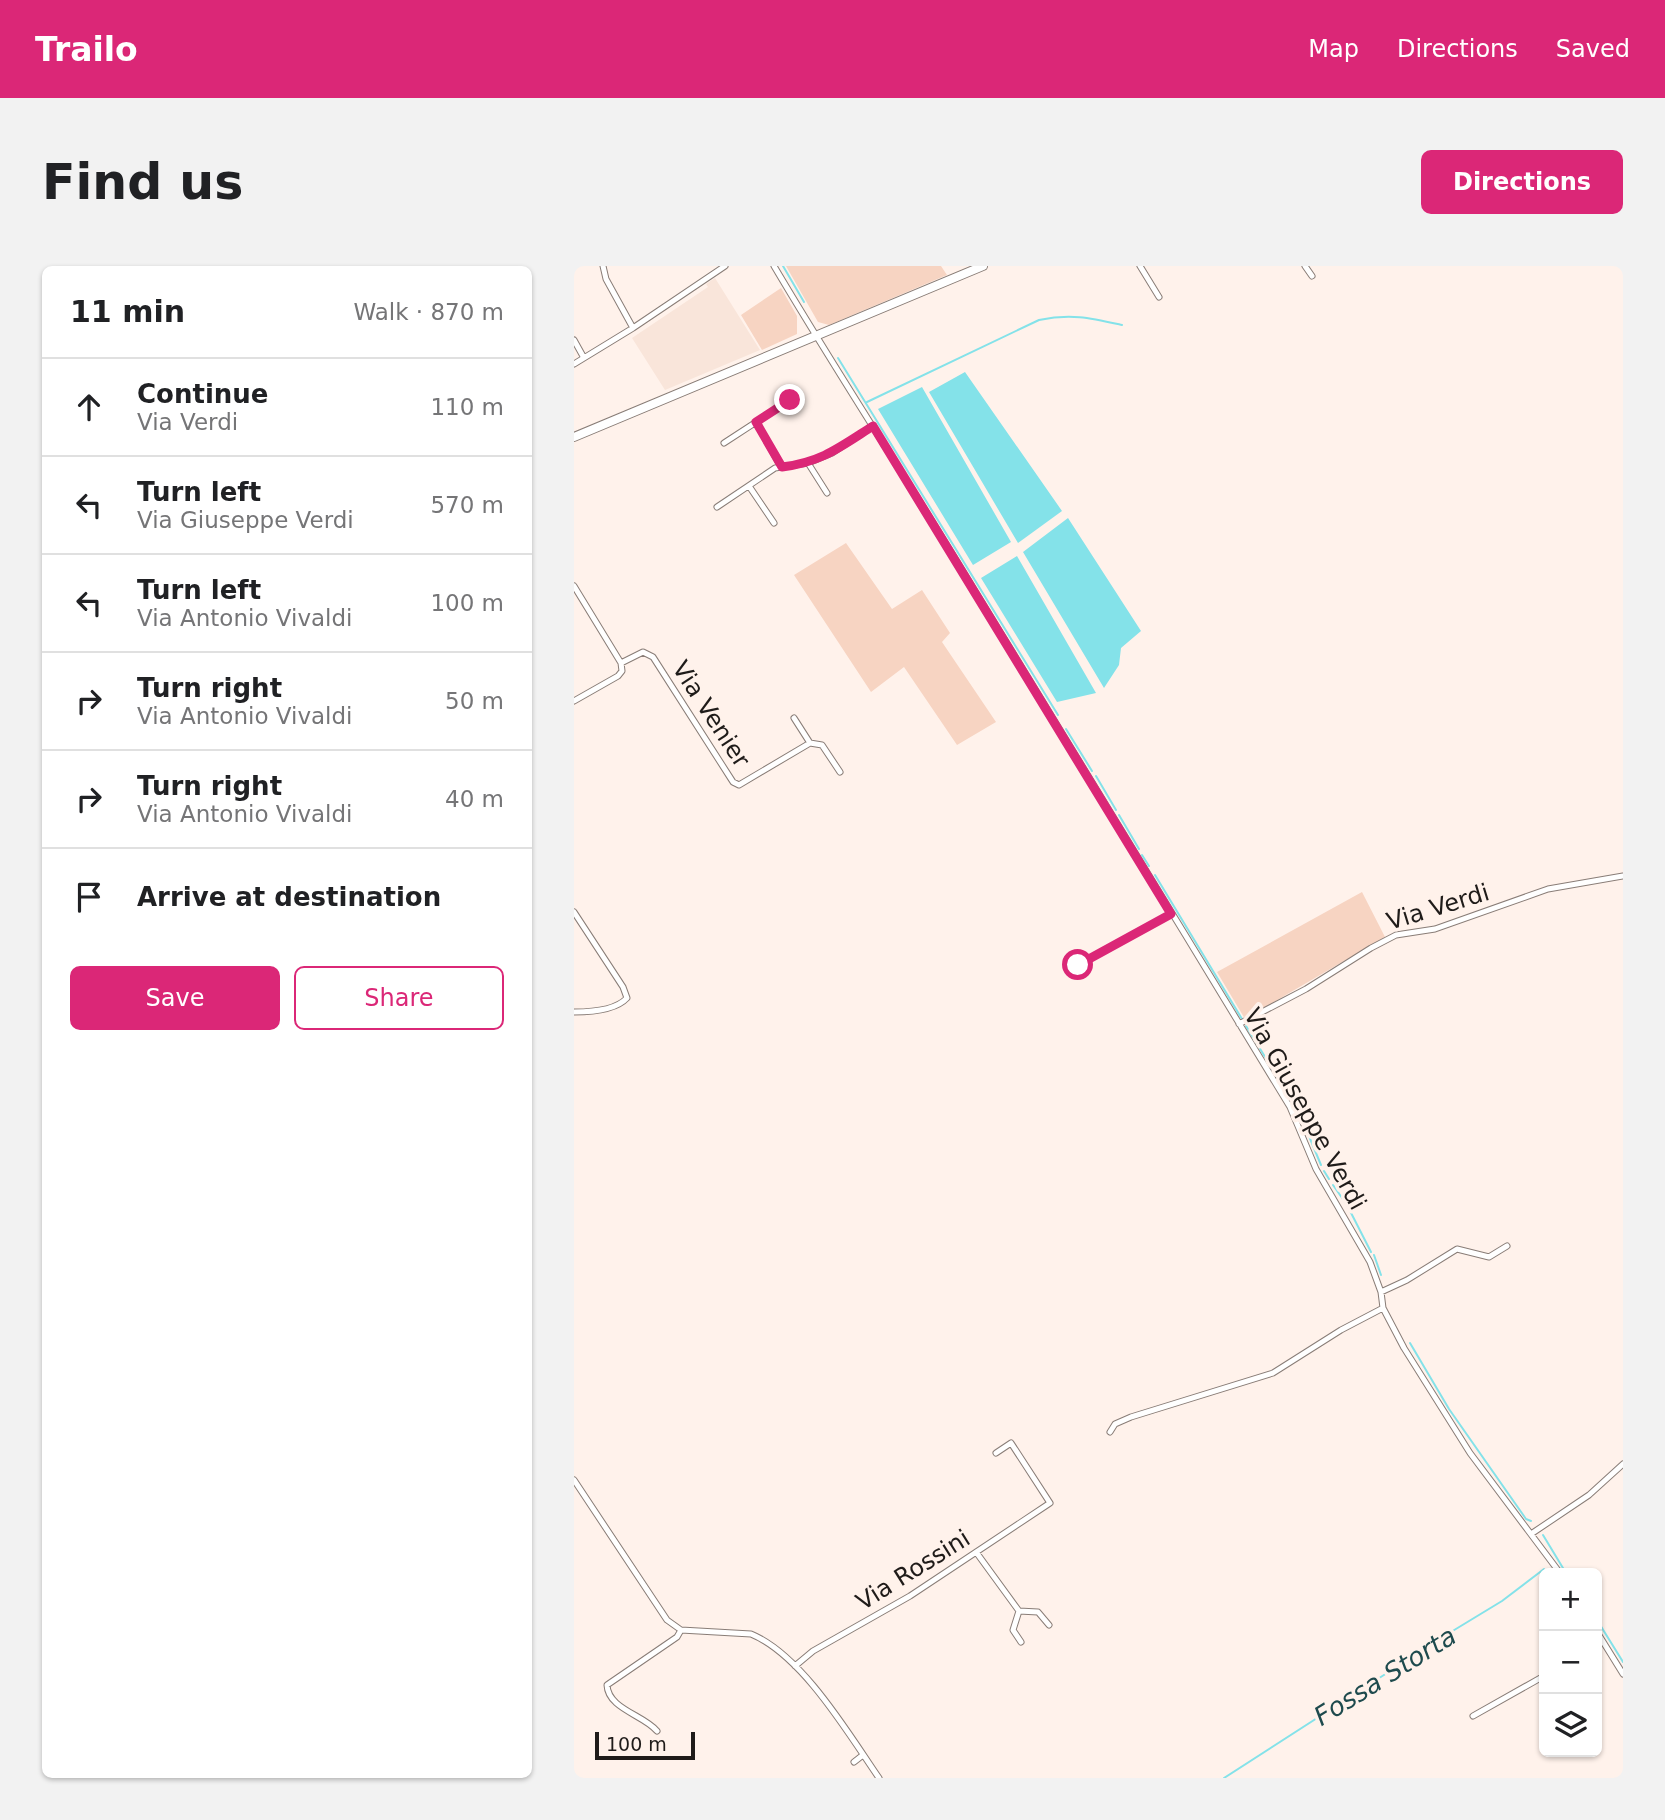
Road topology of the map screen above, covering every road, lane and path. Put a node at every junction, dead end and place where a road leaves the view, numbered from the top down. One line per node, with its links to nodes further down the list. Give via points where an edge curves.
1 (603, 266): 9 (street)
2 (725, 266): 9 (street)
3 (774, 266): 10 (street, Via Giuseppe Verdi)
4 (984, 266): 10 (main road)
5 (1140, 266): 8 (street)
6 (1305, 266): 7 (street)
7 (1312, 276)
8 (1159, 297)
9 (633, 328): 12 (street)
10 (816, 336): 16 (street, Via Giuseppe Verdi); 17 (main road)
11 (574, 340): 12 (street)
12 (584, 358): 13 (street)
13 (574, 364)
14 (790, 400): 15 (street)
15 (756, 422): 18 (street); 20 (street)
16 (873, 426): 19 (street); 33 (street, Via Giuseppe Verdi)
17 (574, 437)
18 (724, 443)
19 (808, 463): 20 (street); 22 (street)
20 (782, 467): 21 (street)
21 (749, 486): 23 (street); 24 (street)
22 (827, 493)
23 (717, 507)
24 (774, 523)
25 (574, 586): 26 (street)
26 (621, 663): 27 (street, via 618,676); 29 (street, Via Venier, via 643,652 653,657 738,785)
27 (574, 701)
28 (794, 718): 29 (street)
29 (810, 743): 30 (street, via 822,745)
30 (840, 772)
31 (1623, 876): 36 (street, Via Verdi, via 1548,889 1435,929 1396,935)
32 (574, 912): 35 (street, via 626,998 612,1006)
33 (1171, 914): 34 (street); 36 (street, Via Giuseppe Verdi)
34 (1078, 965)
35 (574, 1012)
36 (1239, 1024): 38 (street, Via Giuseppe Verdi, via 1290,1107)
37 (1507, 1246): 38 (street, via 1489,1257 1457,1249)
38 (1381, 1292): 39 (street, Via Giuseppe Verdi)
39 (1383, 1308): 40 (street, via 1273,1373 1131,1417 1115,1424); 44 (street, Via Giuseppe Verdi, via 1470,1453)
40 (1110, 1432)
41 (996, 1452): 45 (street, Via Rossini, via 1011,1443 1050,1503)
42 (1623, 1464): 44 (street, via 1589,1495)
43 (574, 1480): 49 (street, via 655,1605)
44 (1531, 1534): 46 (street, Via Giuseppe Verdi)
45 (976, 1552): 47 (street); 52 (street, Via Rossini)
46 (1556, 1568)
47 (1019, 1611): 48 (street, via 1038,1612); 50 (street, via 1013,1630)
48 (1049, 1625)
49 (681, 1630): 52 (street, via 751,1634); 56 (street, via 607,1685 609,1694 627,1712)
50 (1021, 1642)
51 (1603, 1643): 53 (street)
52 (795, 1666): 57 (street)
53 (1623, 1674)
54 (1539, 1679): 55 (street)
55 (1473, 1716)
56 (657, 1731)
57 (863, 1755): 58 (street); 59 (street)
58 (854, 1762)
59 (879, 1778)

